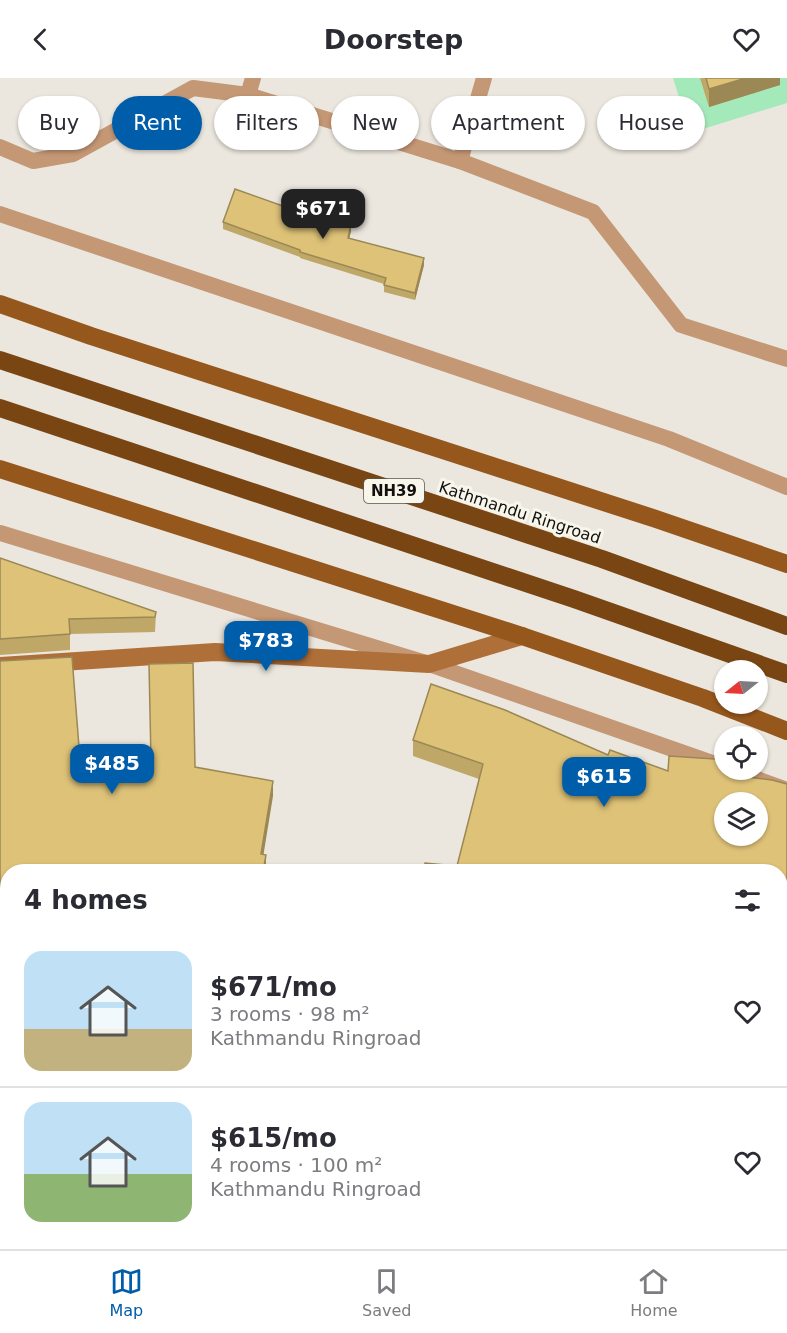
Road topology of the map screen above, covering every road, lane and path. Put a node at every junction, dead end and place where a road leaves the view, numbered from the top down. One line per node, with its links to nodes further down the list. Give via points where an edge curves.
1 (253, 78): 3 (lane)
2 (484, 78): 5 (lane)
3 (248, 95): 4 (lane, via 193,88 73,154 33,161); 5 (lane)
4 (0, 147)
5 (460, 161): 8 (lane, via 593,212 681,325)
6 (0, 214): 12 (lane, via 669,439)
7 (0, 304): 14 (main road)
8 (787, 359)
9 (0, 360): 15 (highway, Kathmandu Ringroad / NH39, via 603,559)
10 (0, 408): 19 (highway)
11 (0, 469): 16 (main road)
12 (787, 487)
13 (0, 533): 17 (lane)
14 (787, 564)
15 (787, 626)
16 (522, 636): 17 (street); 20 (main road)
17 (429, 663): 18 (street, via 215,652); 21 (lane)
18 (0, 666)
19 (787, 674)
20 (787, 731)
21 (714, 763)
22 (760, 780): 23 (lane)
23 (787, 790)

